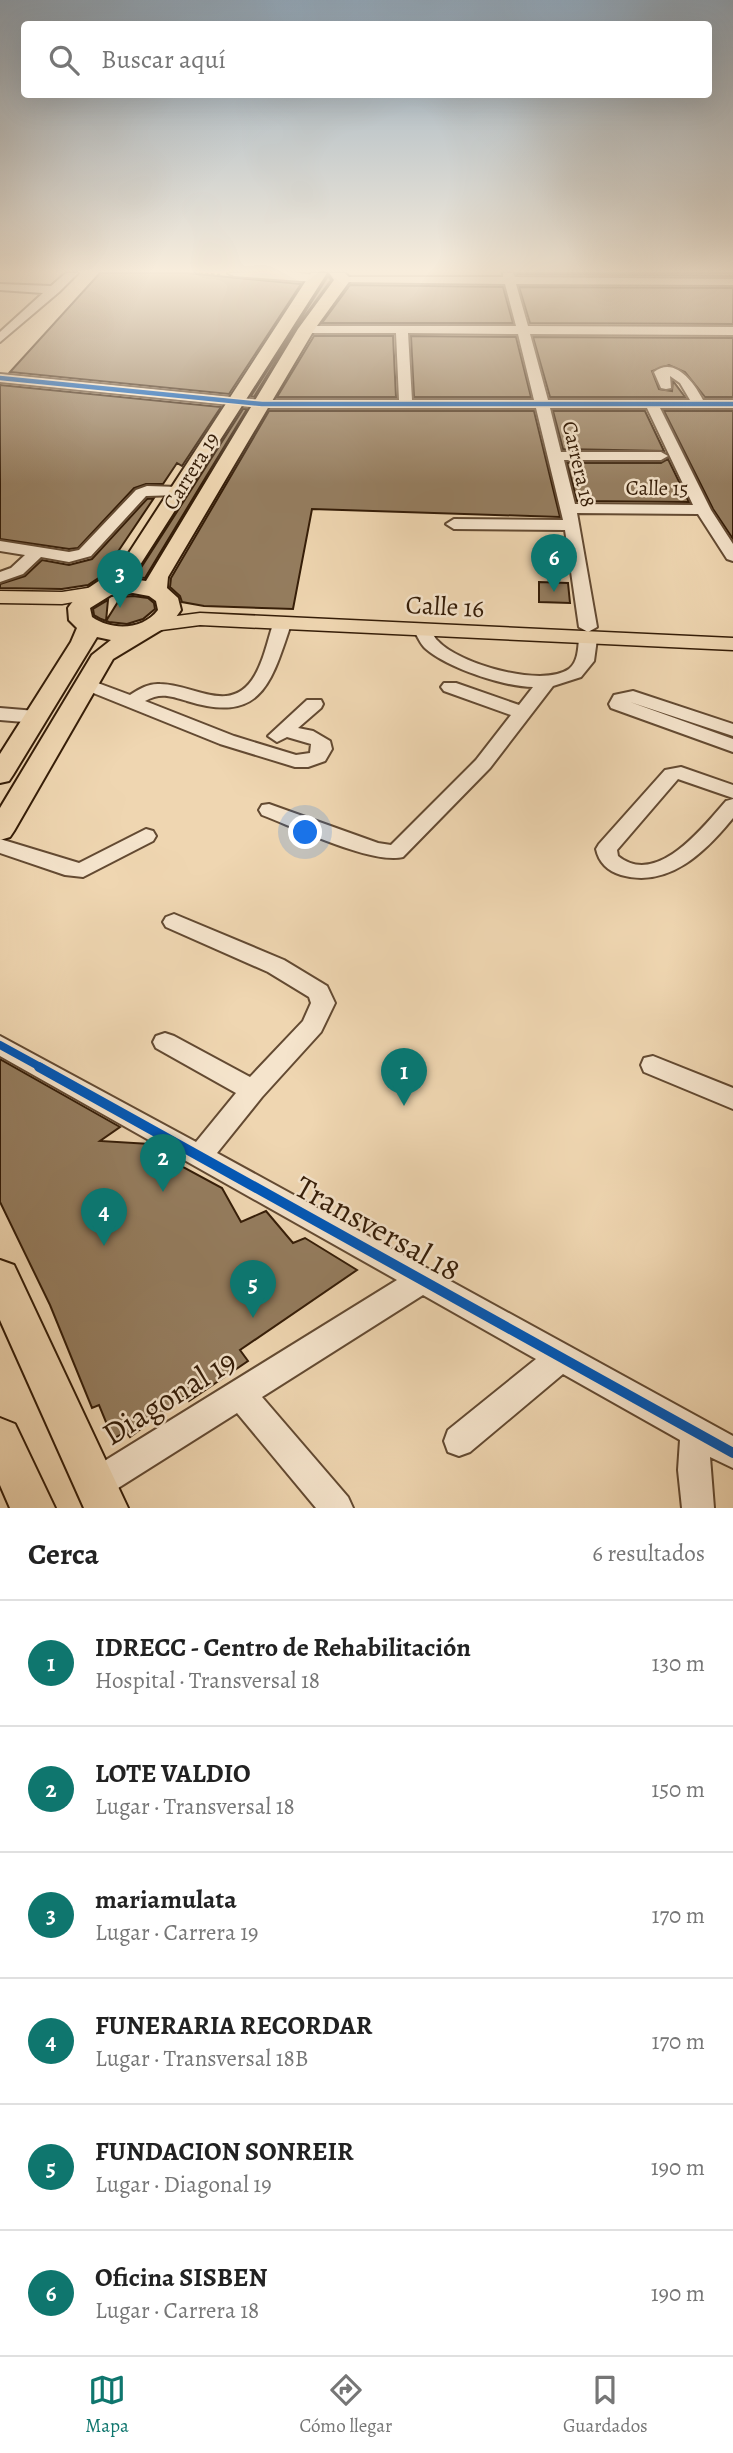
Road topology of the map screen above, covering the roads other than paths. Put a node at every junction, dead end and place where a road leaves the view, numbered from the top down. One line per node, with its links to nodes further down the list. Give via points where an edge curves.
1 (273, 343): 7 (highway, Carrera 19)
2 (298, 343): 8 (highway, Carrera 19)
3 (403, 343): 10 (street)
4 (527, 343): 11 (street, Carrera 18)
5 (0, 378): 7 (street)
6 (666, 385): 13 (street, via 660,372 682,376)
7 (236, 401): 8 (street); 16 (highway, Carrera 19)
8 (262, 404): 10 (street); 26 (highway, Carrera 19, via 157,578)
9 (733, 404): 13 (street)
10 (407, 405): 11 (street)
11 (543, 405): 12 (street); 14 (street, Carrera 18)
12 (652, 405): 13 (street); 18 (street)
13 (699, 405)
14 (556, 456): 15 (street); 17 (street, Carrera 18)
15 (661, 456)
16 (178, 491): 23 (street, via 141,493 79,556); 25 (highway, Carrera 19, via 131,566)
17 (569, 508): 18 (street, Calle 15); 20 (street, Carrera 18)
18 (703, 510): 22 (street)
19 (454, 524): 20 (street)
20 (572, 525): 34 (street, Carrera 18)
21 (0, 546): 23 (street)
22 (731, 551)
23 (37, 552): 24 (street, via 18,571)
24 (0, 577)
25 (98, 592): 26 (highway, via 125,586); 27 (main road, via 62,598); 29 (highway, via 79,608)
26 (161, 594): 31 (highway, Carrera 19, via 170,606 168,614); 34 (main road, Calle 16, via 209,608)
27 (0, 597)
28 (0, 608): 29 (main road, via 60,612)
29 (85, 624): 31 (highway, via 116,633); 43 (highway, via 83,642)
30 (282, 624): 31 (main road, Calle 16, via 181,620); 32 (main road, Calle 16); 39 (street, via 269,662 246,696 210,702 162,689)
31 (147, 628): 37 (highway, via 104,655)
32 (423, 631): 34 (main road, Calle 16); 36 (street, via 431,645 462,663 522,682)
33 (733, 631): 34 (main road, Calle 16)
34 (588, 633): 35 (main road, Calle 16); 36 (street, via 585,661 575,673)
35 (733, 644)
36 (547, 682): 41 (street)
37 (87, 684): 39 (street); 52 (highway)
38 (450, 687): 41 (street)
39 (131, 702): 47 (street)
40 (314, 704): 45 (street)
41 (523, 713): 51 (street, via 483,764 396,852 375,850)
42 (0, 714): 43 (street)
43 (36, 717): 48 (highway)
44 (733, 730): 46 (street, via 633,696 618,704)
45 (282, 731): 47 (street); 47 (street, via 320,741 318,757 295,761)
46 (733, 746)
47 (261, 750)
48 (0, 775)
49 (733, 792): 50 (street, via 672,774 606,849 607,856 627,871 664,868 692,852)
50 (733, 805)
51 (268, 810)
52 (0, 831)
53 (146, 836): 54 (street, via 83,870)
54 (0, 846)
55 (174, 922): 59 (street, via 276,966 319,992 323,1003 313,1026)
56 (165, 1042): 59 (street)
57 (0, 1045): 61 (street, Transversal 18)
58 (653, 1065): 60 (street)
59 (253, 1090): 61 (street)
60 (733, 1099)
61 (200, 1156): 63 (street, Transversal 18)
62 (0, 1278): 70 (highway)
63 (422, 1280): 64 (street, Transversal 18); 65 (street, Diagonal 19)
64 (561, 1357): 66 (street, Transversal 18); 68 (street)
65 (240, 1393): 70 (street, Diagonal 19); 72 (street)
66 (696, 1432): 69 (street, Transversal 18); 73 (street)
67 (0, 1438): 71 (highway)
68 (459, 1441)
69 (733, 1453)
70 (101, 1496)
71 (33, 1508)
72 (337, 1508)
73 (698, 1508)

